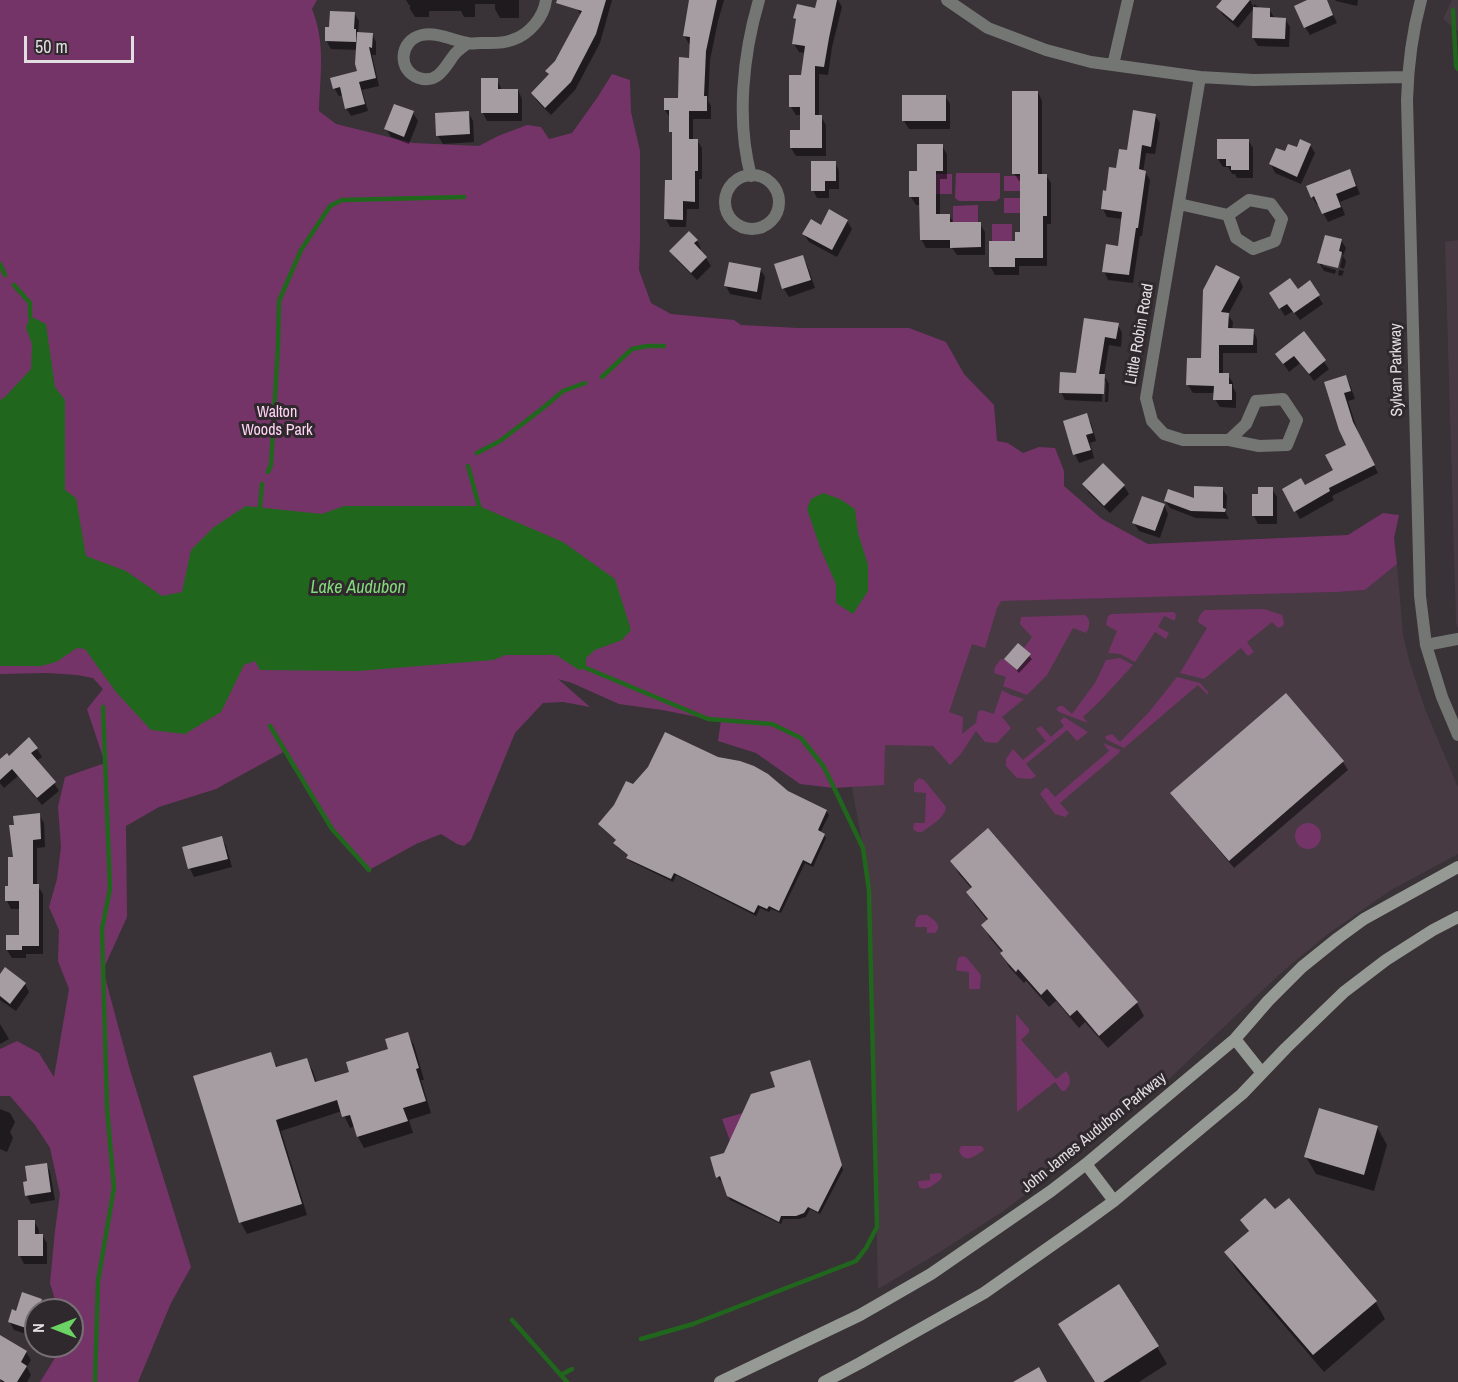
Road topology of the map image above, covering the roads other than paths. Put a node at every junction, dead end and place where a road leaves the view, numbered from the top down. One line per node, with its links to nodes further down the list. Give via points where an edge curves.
1 (546, 0): 6 (street, via 538,21 519,37 498,43)
2 (759, 0): 10 (street, via 744,84 743,142)
3 (947, 0): 7 (street, via 988,28 1013,38 1068,57)
4 (1128, 0): 7 (street)
5 (1421, 0): 9 (street, Sylvan Parkway)
6 (468, 43): 6 (street, via 432,35 416,37 404,50 404,63 411,74 429,79 443,72 458,50)
7 (1113, 64): 8 (street)
8 (1200, 77): 9 (street); 11 (street, Little Robin Road)
9 (1407, 77): 15 (street, Sylvan Parkway, via 1420,596)
10 (750, 176): 10 (street, via 730,187 725,204 732,220 755,229 771,221 779,205 775,188 761,177)
11 (1179, 204): 12 (street); 13 (street, Little Robin Road, via 1146,398 1152,421 1164,434 1183,440)
12 (1228, 215): 12 (street, via 1236,238 1252,249 1275,242 1282,219 1271,204 1249,200)
13 (1229, 440): 13 (street, Little Robin Road, via 1259,446 1287,445 1297,420 1283,399 1256,401 1246,424)
14 (1458, 639): 15 (street)
15 (1426, 645): 16 (street, Sylvan Parkway)
16 (1458, 735)
17 (1458, 867): 19 (main road, John James Audubon Parkway, via 1364,919 1338,938 1302,967)
18 (1458, 917): 20 (main road, via 1386,960 1344,992)
19 (1235, 1039): 20 (main road); 21 (main road, John James Audubon Parkway)
20 (1262, 1073): 22 (main road)
21 (1086, 1164): 22 (main road); 23 (main road, John James Audubon Parkway, via 924,1278 860,1315)
22 (1114, 1201): 24 (main road, via 984,1293)
23 (720, 1382)
24 (824, 1382)

